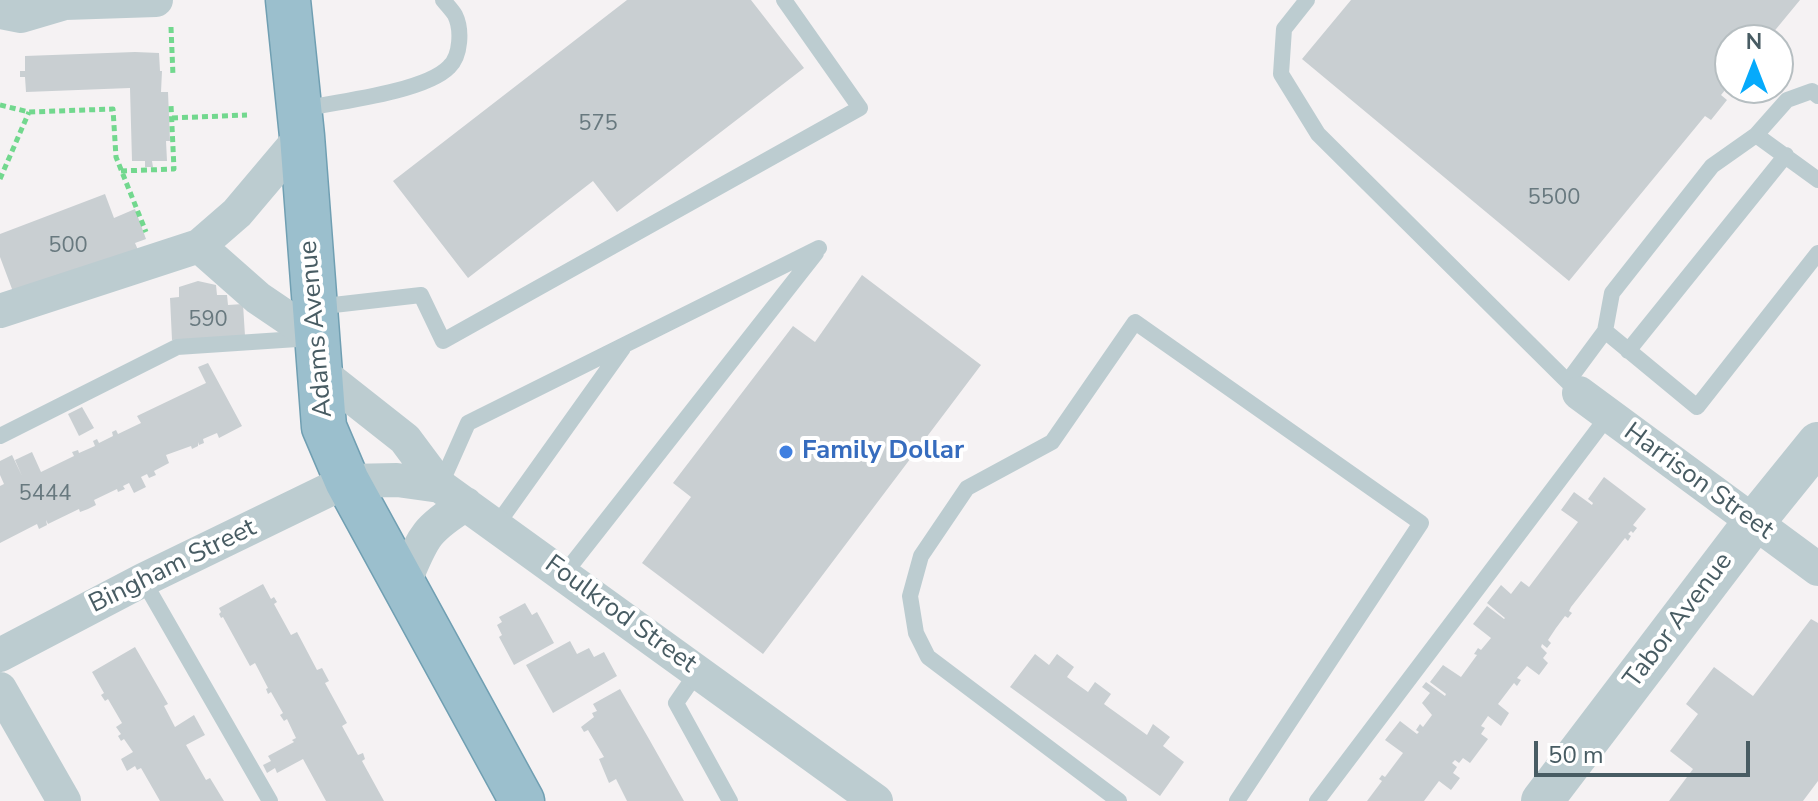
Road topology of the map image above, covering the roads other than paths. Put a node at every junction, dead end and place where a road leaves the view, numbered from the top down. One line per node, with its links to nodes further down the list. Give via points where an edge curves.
1 (288, 0): 8 (highway, Adams Avenue)
2 (443, 0): 8 (lane, via 456,16 459,33 450,67 433,78)
3 (784, 0): 16 (lane, via 860,108 443,341 421,295)
4 (1307, 0): 19 (lane, via 1284,29 1281,74 1318,134)
5 (163, 11): 6 (street, via 65,3 21,16)
6 (0, 12)
7 (1818, 96): 9 (lane, via 1812,91 1787,100)
8 (300, 123): 12 (street, via 237,213); 16 (highway, Adams Avenue)
9 (1756, 135): 10 (lane); 15 (lane, via 1712,166 1612,293)
10 (1786, 155): 11 (lane); 18 (lane)
11 (1818, 180)
12 (199, 246): 14 (street); 16 (street, via 258,298)
13 (1818, 253): 18 (lane, via 1697,407)
14 (0, 311)
15 (1605, 331): 18 (lane); 19 (lane)
16 (317, 339): 21 (lane, via 177,347); 23 (highway, Adams Avenue, via 324,427); 24 (street)
17 (624, 346): 24 (lane, via 468,423); 26 (lane); 28 (lane, via 819,248)
18 (1628, 351)
19 (1574, 387): 20 (street, Harrison Street)
20 (1608, 416): 25 (street, Harrison Street); 41 (lane)
21 (0, 436)
22 (1816, 448): 25 (street, Tabor Avenue)
23 (347, 481): 24 (street, Foulkrod Street, via 397,480); 29 (street, Bingham Street); 30 (highway, Adams Avenue)
24 (453, 495): 26 (street, Foulkrod Street); 30 (street, via 422,539)
25 (1754, 522): 27 (street, Harrison Street); 42 (street, Tabor Avenue)
26 (496, 526): 28 (street, Foulkrod Street)
27 (1818, 569)
28 (564, 574): 32 (street, Foulkrod Street)
29 (143, 580): 31 (street, Bingham Street); 35 (lane)
30 (404, 583): 36 (highway, Adams Avenue)
31 (0, 655)
32 (698, 671): 37 (lane, via 676,703); 38 (street, Foulkrod Street)
33 (0, 689): 34 (street)
34 (64, 801)
35 (270, 801)
36 (522, 801)
37 (730, 801)
38 (876, 801)
39 (1119, 801): 40 (lane, via 928,657 916,633 910,596 921,556 967,488 1052,442 1135,322 1421,523)
40 (1237, 801)
41 (1317, 801)
42 (1542, 801)

